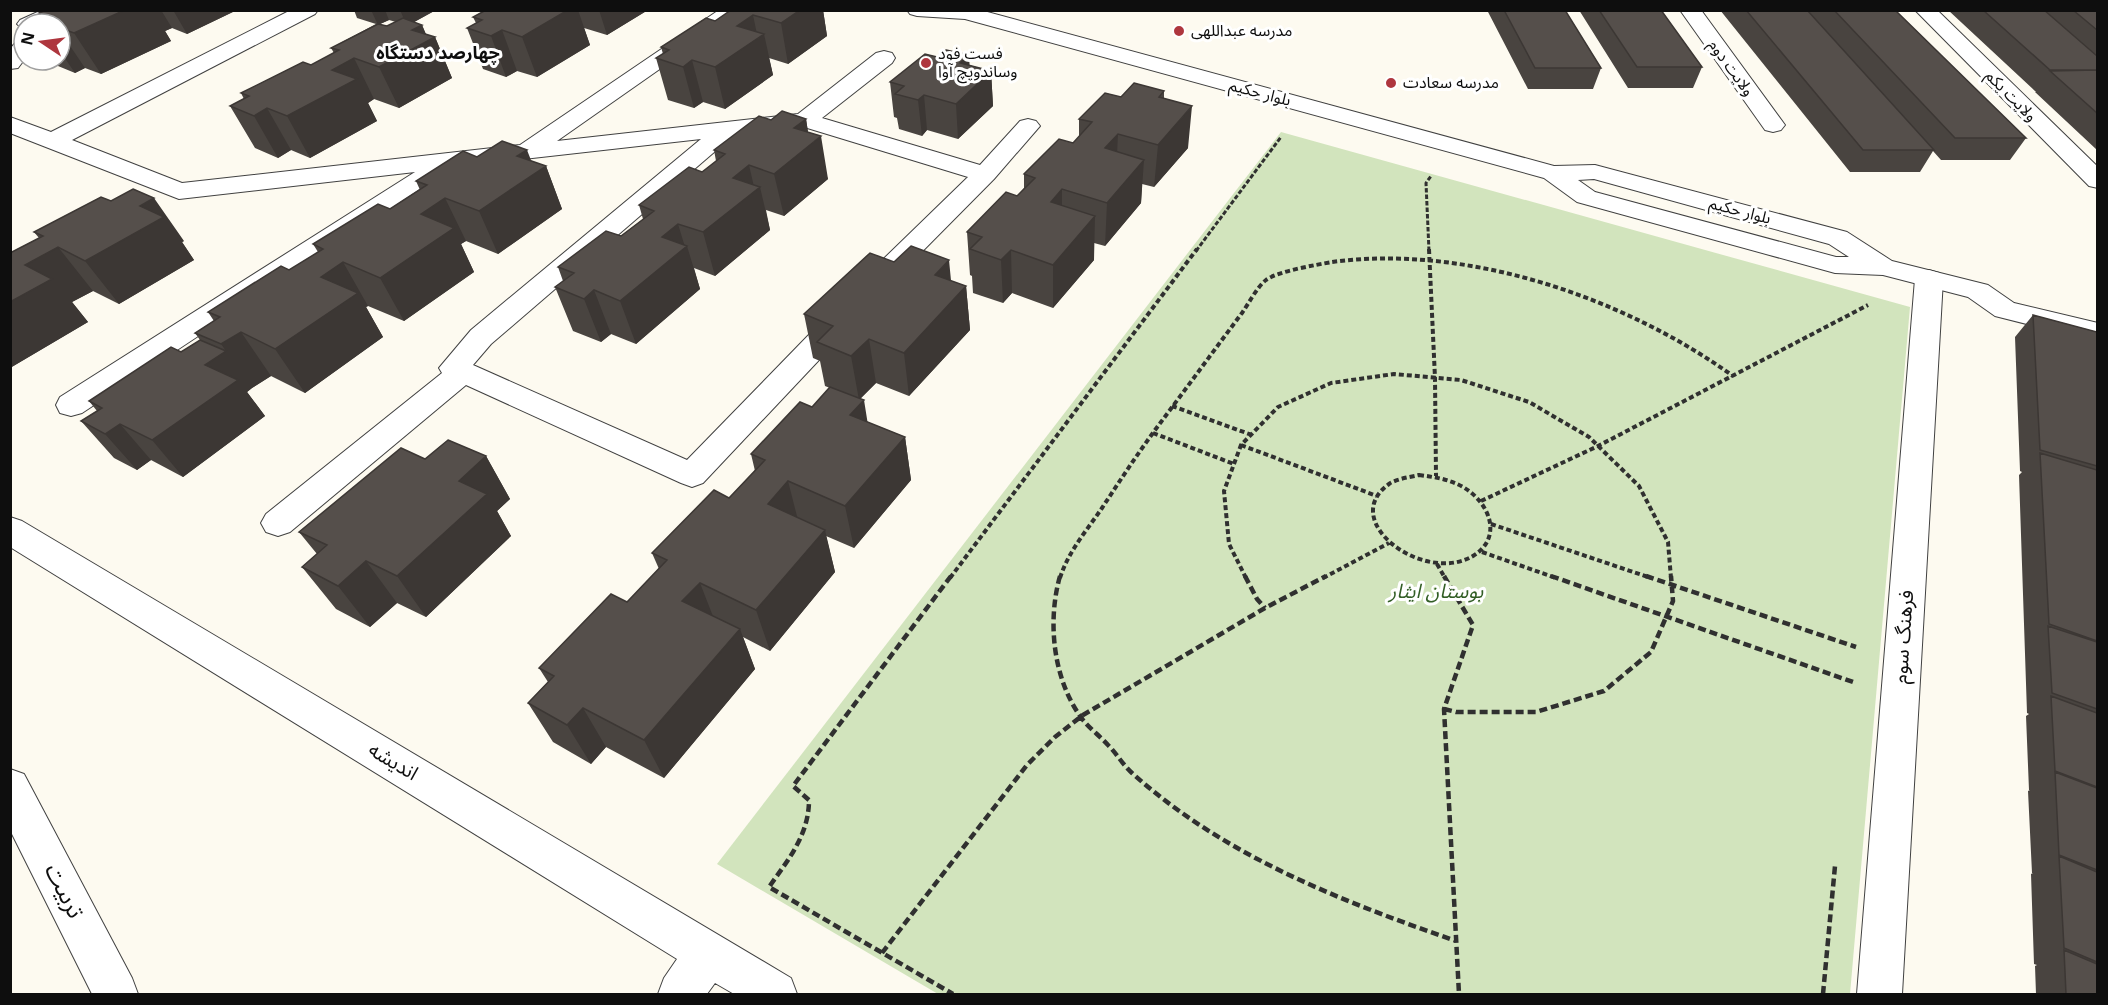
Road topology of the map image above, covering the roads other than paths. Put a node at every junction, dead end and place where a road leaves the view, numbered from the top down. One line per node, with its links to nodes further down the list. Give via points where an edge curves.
1 (308, 10): 13 (street)
2 (734, 10): 14 (street)
3 (917, 10): 6 (street, بلوار حکیم)
4 (1690, 10): 11 (street, ولایت دوم)
5 (1925, 10): 17 (street, ولایت یکم)
6 (966, 11): 18 (street, بلوار حکیم, via 1553,174 1586,197 1835,265 1883,267)
7 (884, 58): 8 (street)
8 (805, 120): 12 (street); 16 (street)
9 (10, 124): 13 (street)
10 (1028, 126): 16 (street)
11 (1773, 126)
12 (727, 129): 14 (street); 22 (street, via 481,337 454,368)
13 (52, 141): 15 (street, via 179,191)
14 (525, 152): 15 (street)
15 (449, 160): 23 (street)
16 (985, 174): 22 (street, via 692,475)
17 (2097, 181)
18 (1929, 279): 19 (street, بلوار حکیم); 31 (street, فرهنگ سوم)
19 (1978, 291): 20 (street, بلوار حکیم, via 2005,287); 21 (street, بلوار حکیم, via 2006,310)
20 (2097, 309)
21 (2097, 333)
22 (464, 372): 24 (street)
23 (71, 405)
24 (278, 523)
25 (10, 530): 27 (street, اندیشه)
26 (10, 787): 28 (street, تربیت)
27 (708, 954): 29 (street); 30 (street, اندیشه)
28 (106, 989)
29 (680, 994)
30 (775, 994)
31 (1879, 994)

